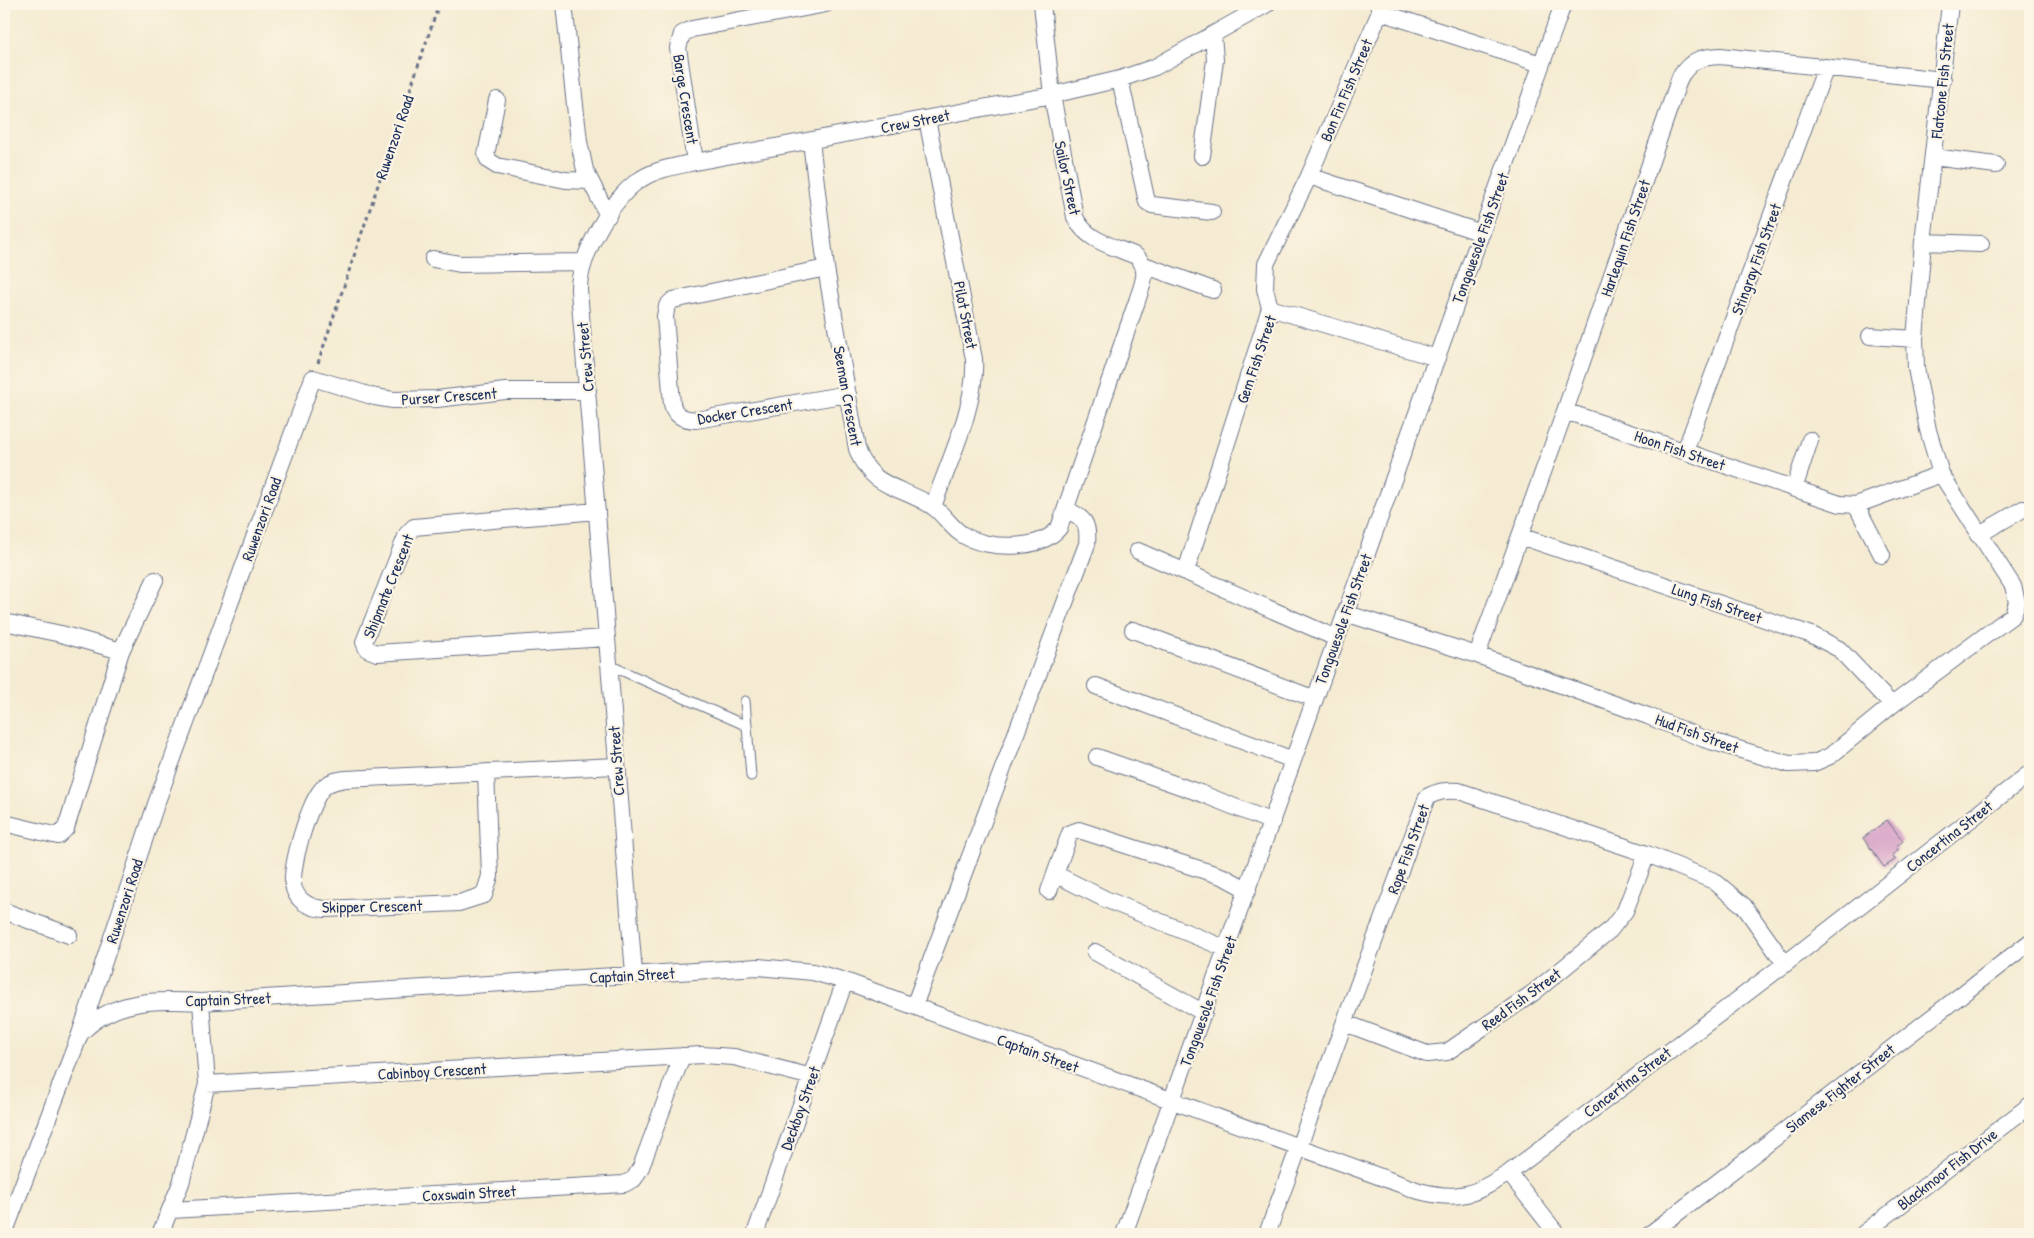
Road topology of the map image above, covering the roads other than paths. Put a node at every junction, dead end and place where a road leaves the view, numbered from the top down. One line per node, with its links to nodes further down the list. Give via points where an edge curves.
1 (564, 4): 22 (street, via 579,142)
2 (826, 4): 19 (street, Barge Crescent, via 692,29 682,34 678,48)
3 (1042, 4): 13 (street)
4 (1266, 4): 8 (street, Crew Street)
5 (1563, 4): 9 (street, Tongouesole Fish Street)
6 (1950, 4): 12 (street, Flatcone Fish Street)
7 (1379, 8): 9 (street); 21 (street, Bon Fin Fish Street)
8 (1213, 35): 11 (street, Crew Street, via 1155,67); 17 (street, via 1215,60)
9 (1541, 64): 25 (street, Tongouesole Fish Street)
10 (1826, 67): 12 (street, Harlequin Fish Street); 40 (street, Harlequin Fish Street, via 1720,56 1694,60 1687,66 1680,77); 42 (street, Stingray Fish Street)
11 (1120, 79): 13 (street, Crew Street); 23 (street, via 1148,202)
12 (1942, 80): 18 (street, Flatcone Fish Street)
13 (1052, 95): 15 (street, Crew Street); 29 (street, Sailor Street, via 1072,209 1080,227 1094,238)
14 (497, 100): 22 (street, via 486,155 489,162 566,180)
15 (927, 119): 16 (street, Crew Street); 46 (street, Pilot Street, via 975,375 971,397)
16 (810, 141): 19 (street, Crew Street); 31 (street, Seeman Crescent)
17 (1202, 156)
18 (1933, 157): 20 (street, Flatcone Fish Street); 26 (street, Flatcone Fish Street)
19 (696, 162): 24 (street, Crew Street, via 642,178 621,196)
20 (1996, 165)
21 (1309, 176): 25 (street); 33 (street, Bon Fin Fish Street, via 1266,264 1265,289)
22 (589, 181): 24 (street)
23 (1212, 212)
24 (608, 216): 30 (street, Crew Street)
25 (1482, 233): 36 (street, Tongouesole Fish Street)
26 (1924, 242): 27 (street); 35 (street, Flatcone Fish Street)
27 (1981, 244)
28 (433, 258): 30 (street, via 460,264)
29 (1140, 260): 32 (street, Sailor Street); 47 (street, Seeman Crescent, via 1145,276)
30 (583, 262): 38 (street, Crew Street, via 579,290)
31 (826, 268): 39 (street, Seeman Crescent); 39 (street, Docker Crescent, via 673,300 667,306 665,316 672,404 680,416 696,420)
32 (1213, 290)
33 (1270, 308): 36 (street, Gem Fish Street); 54 (street, Gem Fish Street)
34 (1870, 336): 35 (street)
35 (1916, 339): 43 (street, Flatcone Fish Street, via 1920,395)
36 (1437, 358): 56 (street, Tongouesole Fish Street)
37 (313, 378): 38 (street, Purser Crescent, via 375,398 393,400 505,391); 94 (street, Ruwenzori Road, via 156,804)
38 (588, 390): 49 (street, Crew Street)
39 (848, 394): 46 (street, Seeman Crescent, via 856,449 862,463 882,482)
40 (1565, 411): 42 (street, Hoon Fish Street); 51 (street, Harlequin Fish Street)
41 (1810, 440): 44 (street)
42 (1685, 451): 44 (street, Hoon Fish Street)
43 (1941, 474): 45 (street, Hoon Fish Street); 50 (street, Flatcone Fish Street)
44 (1794, 489): 45 (street, Hoon Fish Street, via 1840,504)
45 (1856, 505): 53 (street)
46 (933, 507): 47 (street, Seeman Crescent, via 963,535 992,544 1020,546 1054,534)
47 (1066, 509): 91 (street, via 1084,521 1088,531 1087,544)
48 (2023, 509): 50 (street)
49 (597, 511): 60 (street, Crew Street); 60 (street, Shipmate Crescent, via 414,527 407,534 364,642 367,649 377,653)
50 (1978, 535): 57 (street, Flatcone Fish Street, via 2013,586 2017,602)
51 (1520, 536): 63 (street, Harlequin Fish Street); 68 (street, Lung Fish Street, via 1812,635 1839,649)
52 (1138, 551): 54 (street)
53 (1882, 554)
54 (1186, 571): 61 (street)
55 (155, 580): 62 (street)
56 (1346, 613): 61 (street, Tongouesole Fish Street); 63 (street, Hud Fish Street)
57 (2013, 614): 68 (street, Hud Fish Street)
58 (4, 622): 62 (street)
59 (1133, 630): 66 (street)
60 (606, 638): 64 (street, Crew Street)
61 (1336, 638): 66 (street, Tongouesole Fish Street)
62 (121, 651): 77 (street, via 66,828 58,836)
63 (1477, 655): 68 (street, Hud Fish Street, via 1704,739 1789,764 1814,763 1830,756)
64 (609, 665): 69 (lane); 72 (street, Crew Street)
65 (1096, 686): 71 (street)
66 (1315, 699): 71 (street, Tongouesole Fish Street)
67 (745, 701): 69 (lane)
68 (1892, 705)
69 (747, 726): 75 (lane)
70 (1097, 757): 76 (street)
71 (1293, 760): 76 (street, Tongouesole Fish Street)
72 (616, 766): 73 (street, Skipper Crescent); 88 (street, Crew Street)
73 (486, 772): 73 (street, Skipper Crescent, via 346,779 325,786 314,800 302,835 293,882 300,899 310,906 325,909 459,903 484,895 490,876)
74 (2030, 773): 87 (street, Concertina Street)
75 (751, 776)
76 (1272, 822): 80 (street, Tongouesole Fish Street)
77 (4, 823)
78 (1647, 854): 87 (street, Rope Fish Street, via 1714,881 1731,893); 93 (street, Reed Fish Street, via 1625,911 1610,930 1534,993 1447,1052 1427,1054); 93 (street, Rope Fish Street, via 1459,791 1435,792 1427,797)
79 (1055, 874): 80 (street, via 1070,833 1079,830 1215,874); 81 (street); 85 (street, via 1105,899)
80 (1248, 890): 85 (street, Tongouesole Fish Street)
81 (1049, 891)
82 (4, 911): 83 (street)
83 (69, 935)
84 (2030, 942): 109 (street, Siamese Fighter Street)
85 (1227, 949): 92 (street, Tongouesole Fish Street)
86 (1095, 952): 92 (street)
87 (1785, 964): 101 (street, Concertina Street)
88 (634, 974): 89 (street, Captain Street, via 758,967 813,972); 90 (street, Captain Street)
89 (845, 981): 91 (street, Captain Street); 96 (street, Deckboy Street)
90 (201, 1002): 94 (street, Captain Street, via 157,1000 118,1007 97,1018); 97 (street)
91 (914, 1006): 98 (street, Captain Street)
92 (1204, 1013): 98 (street, Tongouesole Fish Street)
93 (1345, 1023): 100 (street, Rope Fish Street)
94 (80, 1034): 103 (street, Ruwenzori Road)
95 (682, 1056): 96 (street, Cabinboy Crescent, via 734,1058); 97 (street, Cabinboy Crescent); 102 (street, Coxswain Street, via 641,1167 634,1179 624,1184)
96 (812, 1077): 105 (street, Deckboy Street)
97 (206, 1084): 102 (street)
98 (1172, 1103): 100 (street, Concertina Street); 106 (street, Tongouesole Fish Street)
99 (2030, 1105): 110 (street, Blackmoor Fish Drive)
100 (1297, 1148): 101 (street, Concertina Street, via 1440,1196 1471,1193); 107 (street, Rope Fish Street)
101 (1509, 1172): 108 (street)
102 (171, 1210): 104 (street)
103 (4, 1234)
104 (160, 1234)
105 (755, 1234)
106 (1124, 1234)
107 (1267, 1234)
108 (1558, 1234)
109 (1650, 1234)
110 (1863, 1234)

